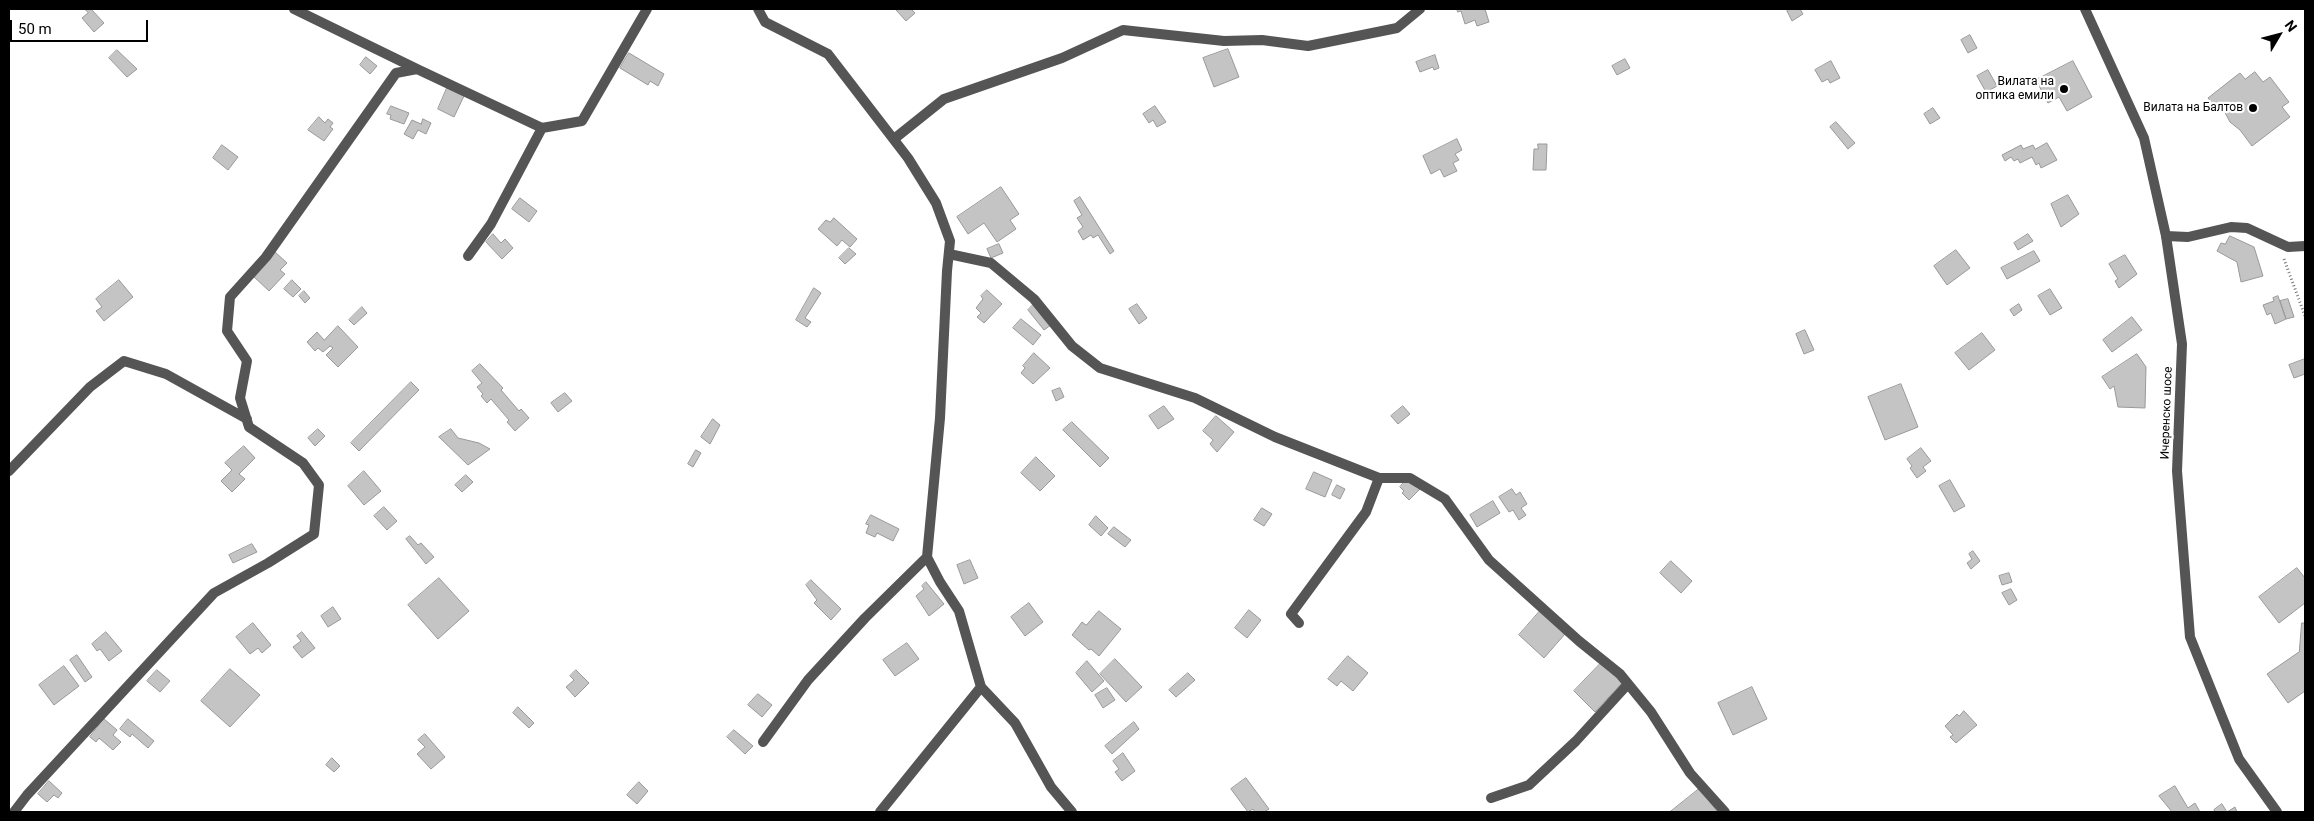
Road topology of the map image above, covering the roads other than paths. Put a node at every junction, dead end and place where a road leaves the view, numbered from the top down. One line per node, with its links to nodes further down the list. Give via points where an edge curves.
1 (294, 9): 6 (street)
2 (646, 9): 7 (street, via 582,122)
3 (758, 9): 8 (street, via 765,22 828,54)
4 (1420, 9): 8 (street, via 1397,28 1308,46 1123,30 1062,58 944,99)
5 (2085, 9): 9 (street, Ичеренско шосе, via 2144,138)
6 (417, 70): 7 (street); 13 (street, via 396,73 266,258 230,297 227,331 247,361 240,398)
7 (542, 128): 12 (street, via 491,224)
8 (894, 139): 11 (street, via 936,203 950,241)
9 (2166, 236): 10 (street, via 2188,237 2230,227 2247,228 2288,247); 26 (street, Ичеренско шосе, via 2182,344 2177,471 2190,637 2239,759)
10 (2305, 246)
11 (948, 254): 15 (street, via 991,263 1034,299 1072,346 1100,368 1195,398 1275,437); 16 (street, via 940,418)
12 (468, 256)
13 (247, 419): 14 (street, via 166,374 124,361 90,387); 22 (street, via 250,427 303,463 319,485 314,534 214,593)
14 (9, 471)
15 (1379, 478): 17 (street, via 1366,512 1291,614); 18 (street, via 1410,478 1445,499 1489,560)
16 (927, 556): 19 (street, via 959,611); 20 (street, via 808,680)
17 (1299, 623)
18 (1628, 684): 21 (street, via 1576,741 1529,785); 25 (street, via 1651,712 1690,773)
19 (981, 687): 23 (street); 24 (street, via 1016,724 1051,787)
20 (762, 742)
21 (1491, 798)
22 (13, 809)
23 (880, 812)
24 (1072, 812)
25 (1725, 812)
26 (2277, 812)

